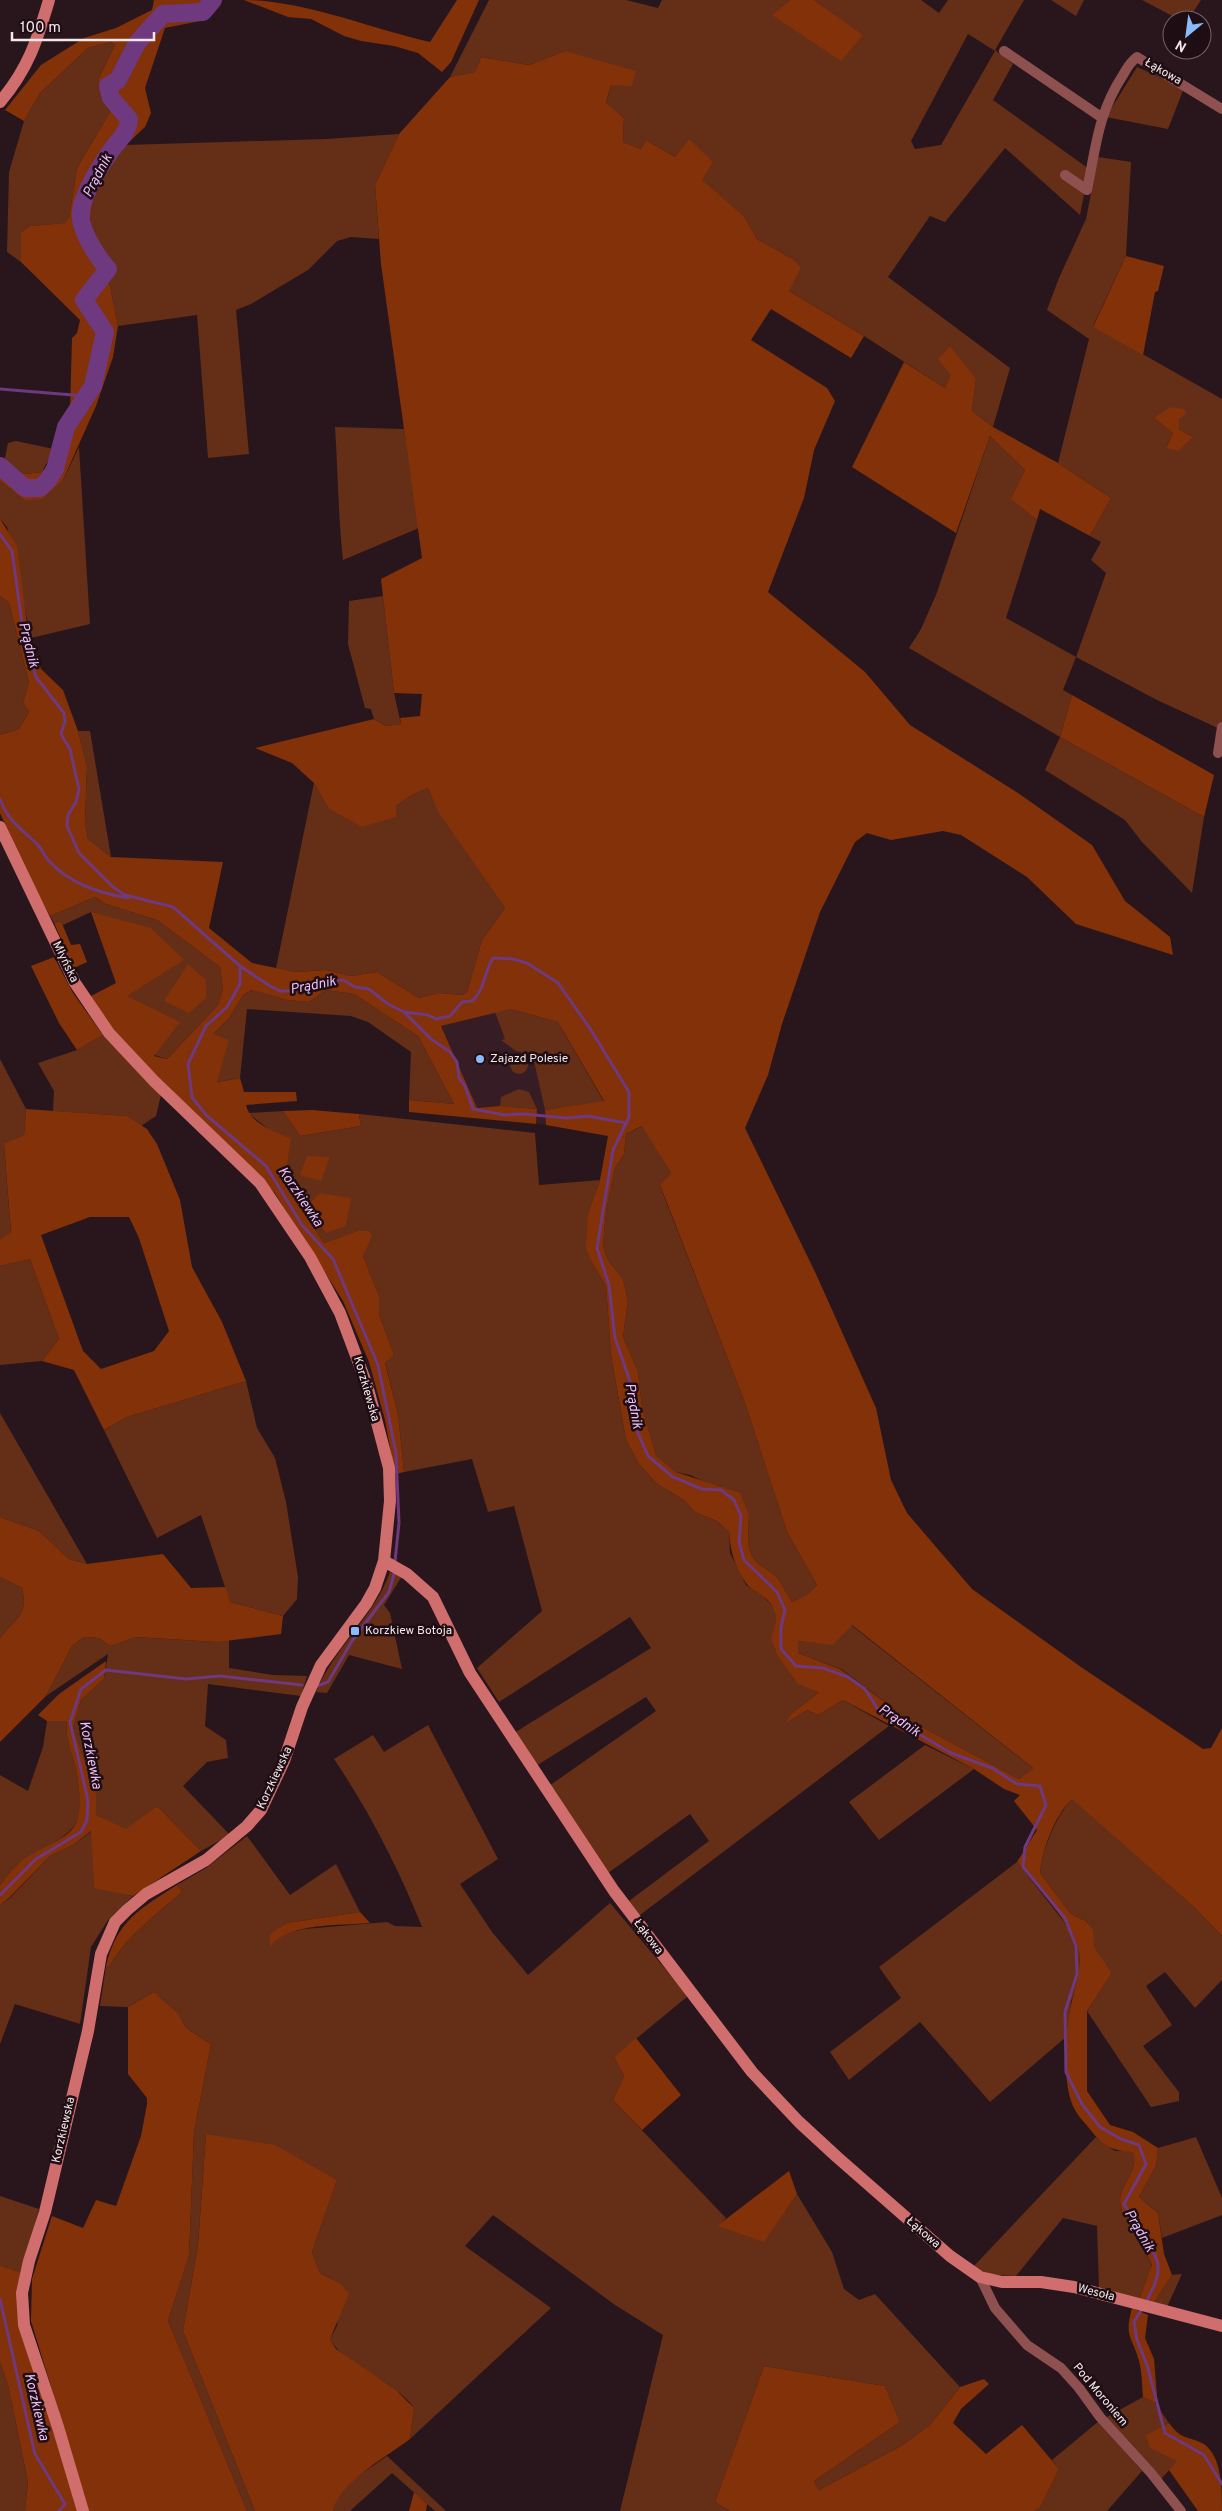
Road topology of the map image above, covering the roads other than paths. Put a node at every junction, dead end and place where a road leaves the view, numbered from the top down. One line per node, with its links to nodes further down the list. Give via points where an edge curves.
1 (49, 0): 3 (street, via 28,64)
2 (1004, 52): 5 (street)
3 (0, 102)
4 (1222, 109): 5 (street, Łąkowa, via 1137,58 1119,81)
5 (1101, 117): 6 (street, Łąkowa, via 1087,190)
6 (1065, 175)
7 (1222, 727): 8 (street)
8 (1218, 752)
9 (0, 827): 10 (street, Młyńska, via 75,984 109,1033)
10 (154, 1081): 11 (street, Korzkiewska, via 260,1183 310,1257 340,1313 367,1385 388,1468 390,1501)
11 (384, 1561): 12 (street, Łąkowa, via 407,1574 433,1597 470,1673 614,1891 752,2072 837,2157); 14 (street, Korzkiewska, via 366,1604 321,1665 302,1707 284,1761 261,1810 206,1860 146,1894 127,1910 115,1922 101,1954 88,2031 46,2212 22,2293 24,2325)
12 (974, 2273): 13 (street, Wesoła, via 1002,2282 1058,2285); 15 (street, Pod Moroniem, via 995,2308 1027,2345 1061,2368)
13 (1222, 2326)
14 (83, 2511)
15 (1181, 2511)

